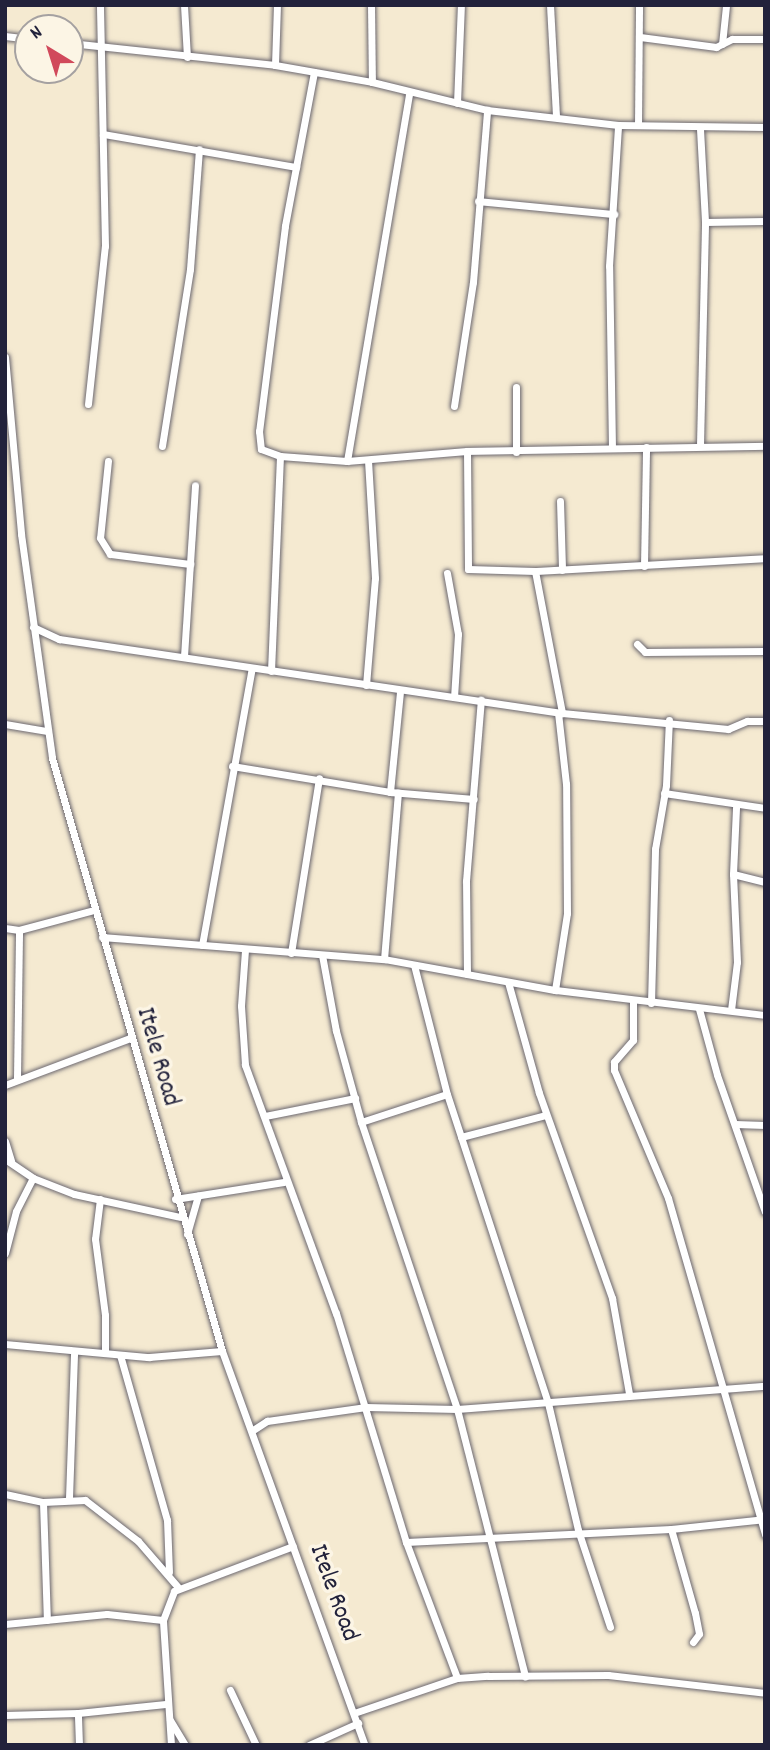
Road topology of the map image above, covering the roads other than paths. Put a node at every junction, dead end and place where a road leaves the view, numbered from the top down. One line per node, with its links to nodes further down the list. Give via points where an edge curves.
1 (100, 5): 12 (street)
2 (184, 5): 14 (street)
3 (277, 5): 15 (street)
4 (372, 5): 17 (street)
5 (461, 5): 19 (street)
6 (550, 5): 21 (street)
7 (639, 5): 9 (street)
8 (726, 5): 13 (street)
9 (640, 37): 13 (street, via 708,47); 23 (street)
10 (765, 39): 13 (street, via 732,38)
11 (84, 43): 12 (street)
12 (103, 44): 14 (street); 26 (street)
13 (722, 44)
14 (187, 57): 15 (street)
15 (275, 65): 16 (street)
16 (314, 72): 17 (street); 28 (street)
17 (372, 82): 18 (street)
18 (409, 93): 19 (street); 47 (street)
19 (457, 103): 20 (street)
20 (487, 110): 21 (street); 29 (street)
21 (556, 117): 22 (street)
22 (618, 125): 23 (street); 30 (street)
23 (638, 125): 25 (street)
24 (765, 127): 25 (street)
25 (700, 129): 32 (street)
26 (103, 134): 27 (street); 35 (street, via 105,246)
27 (199, 149): 28 (street); 38 (street, via 190,270)
28 (296, 167): 45 (street, via 259,430 261,449)
29 (478, 201): 30 (street); 36 (street, via 473,282)
30 (614, 214): 41 (street, via 609,266)
31 (765, 221): 32 (street)
32 (705, 222): 37 (street)
33 (5, 357): 43 (street, Itele Road)
34 (516, 387): 44 (street)
35 (88, 404)
36 (454, 406)
37 (700, 445): 39 (street); 40 (street)
38 (162, 446)
39 (765, 446)
40 (646, 447): 41 (street); 53 (street)
41 (612, 448): 44 (street)
42 (467, 451): 44 (street); 48 (street); 55 (street, via 464,565 475,571)
43 (9, 452): 57 (street, Itele Road)
44 (516, 452)
45 (281, 456): 47 (street); 62 (street)
46 (108, 461): 52 (street, via 100,538 110,554)
47 (347, 461): 48 (street)
48 (368, 461): 63 (street, via 375,578)
49 (195, 485): 52 (street)
50 (560, 501): 54 (street)
51 (765, 558): 53 (street)
52 (190, 564): 60 (street)
53 (644, 566): 54 (street)
54 (562, 570): 55 (street)
55 (535, 572): 67 (street)
56 (447, 573): 65 (street, via 458,634)
57 (33, 627): 60 (street, via 59,639); 71 (street, Itele Road)
58 (637, 644): 59 (street, via 645,652)
59 (765, 651)
60 (184, 656): 61 (street)
61 (252, 668): 62 (street); 72 (street)
62 (271, 671): 63 (street)
63 (366, 685): 64 (street)
64 (400, 692): 65 (street); 74 (street)
65 (454, 697): 66 (street)
66 (481, 700): 67 (street); 76 (street)
67 (560, 713): 68 (street); 93 (street, via 568,913)
68 (669, 720): 69 (street, via 729,729 747,721); 75 (street)
69 (765, 721)
70 (5, 724): 71 (street)
71 (47, 731): 81 (street, Itele Road)
72 (232, 766): 73 (street); 85 (street)
73 (319, 778): 74 (street); 87 (street)
74 (394, 793): 76 (street); 89 (street)
75 (664, 793): 77 (street); 95 (street, via 655,849)
76 (474, 799): 91 (street, via 466,881)
77 (736, 807): 78 (street); 79 (street)
78 (765, 808)
79 (733, 874): 80 (street); 97 (street, via 737,962)
80 (765, 882)
81 (94, 910): 83 (street); 84 (street, Itele Road)
82 (5, 928): 83 (street)
83 (19, 930): 100 (street, via 11,1008)
84 (102, 937): 85 (street); 99 (street, Itele Road)
85 (202, 945): 86 (street)
86 (245, 950): 87 (street); 106 (street, via 241,1006 244,1065)
87 (291, 953): 88 (street)
88 (322, 955): 89 (street); 104 (street)
89 (384, 959): 90 (street)
90 (414, 965): 91 (street); 103 (street)
91 (467, 974): 92 (street)
92 (508, 982): 93 (street); 105 (street)
93 (555, 990): 94 (street)
94 (633, 1000): 95 (street); 128 (street, via 633,1040 614,1062 614,1070 668,1198)
95 (651, 1003): 96 (street)
96 (699, 1009): 97 (street); 108 (street)
97 (731, 1010): 98 (street)
98 (765, 1015)
99 (130, 1038): 100 (street); 117 (street, Itele Road)
100 (18, 1078): 101 (street); 102 (street)
101 (5, 1079)
102 (5, 1085)
103 (447, 1094): 107 (street); 110 (street)
104 (355, 1098): 106 (street); 107 (street)
105 (547, 1115): 110 (street); 129 (street, via 612,1298)
106 (265, 1116): 114 (street)
107 (360, 1122): 132 (street)
108 (735, 1124): 109 (street); 118 (street)
109 (765, 1125)
110 (461, 1137): 130 (street)
111 (5, 1141): 112 (street)
112 (8, 1160): 113 (street)
113 (33, 1178): 116 (street); 121 (street, via 16,1211)
114 (284, 1182): 115 (street); 131 (street, via 336,1313)
115 (198, 1196): 117 (street); 120 (street)
116 (100, 1199): 119 (street); 123 (street, via 95,1239 106,1315)
117 (176, 1199): 119 (street, Itele Road)
118 (765, 1212)
119 (180, 1217): 120 (street, Itele Road)
120 (187, 1234): 124 (street, Itele Road)
121 (5, 1253)
122 (5, 1344): 125 (street)
123 (105, 1350): 125 (street); 126 (street)
124 (222, 1351): 126 (street); 133 (street, Itele Road)
125 (74, 1354): 137 (street)
126 (120, 1355): 146 (street, via 167,1520)
127 (765, 1386): 128 (street)
128 (726, 1389): 129 (street); 139 (street)
129 (629, 1393): 130 (street)
130 (548, 1403): 132 (street); 141 (street)
131 (366, 1407): 132 (street); 134 (street); 144 (street)
132 (457, 1409): 143 (street)
133 (250, 1421): 134 (street); 135 (street, Itele Road)
134 (267, 1421): 135 (street)
135 (253, 1430): 145 (street, Itele Road)
136 (5, 1494): 138 (street)
137 (69, 1499): 138 (street); 146 (street, via 85,1500)
138 (43, 1502): 148 (street)
139 (762, 1519): 140 (street); 142 (street)
140 (671, 1529): 141 (street); 152 (street, via 695,1613 699,1634)
141 (578, 1530): 143 (street); 151 (street)
142 (765, 1535)
143 (490, 1536): 144 (street); 153 (street)
144 (407, 1542): 154 (street)
145 (293, 1546): 147 (street); 159 (street, Itele Road)
146 (169, 1572): 147 (street)
147 (177, 1586): 149 (street)
148 (47, 1620): 149 (street, via 107,1614); 150 (street)
149 (163, 1620): 157 (street)
150 (5, 1624)
151 (610, 1627)
152 (693, 1643)
153 (525, 1676): 154 (street); 156 (street, via 635,1677)
154 (457, 1678): 159 (street)
155 (230, 1690): 166 (street)
156 (765, 1693)
157 (166, 1704): 158 (street); 161 (street)
158 (78, 1713): 160 (street); 163 (street)
159 (354, 1713): 162 (street, Itele Road)
160 (5, 1716)
161 (167, 1716): 164 (street); 165 (street)
162 (358, 1723): 167 (street); 168 (street, Itele Road)
163 (79, 1745)
164 (170, 1745)
165 (186, 1745)
166 (256, 1745)
167 (309, 1745)
168 (365, 1745)

